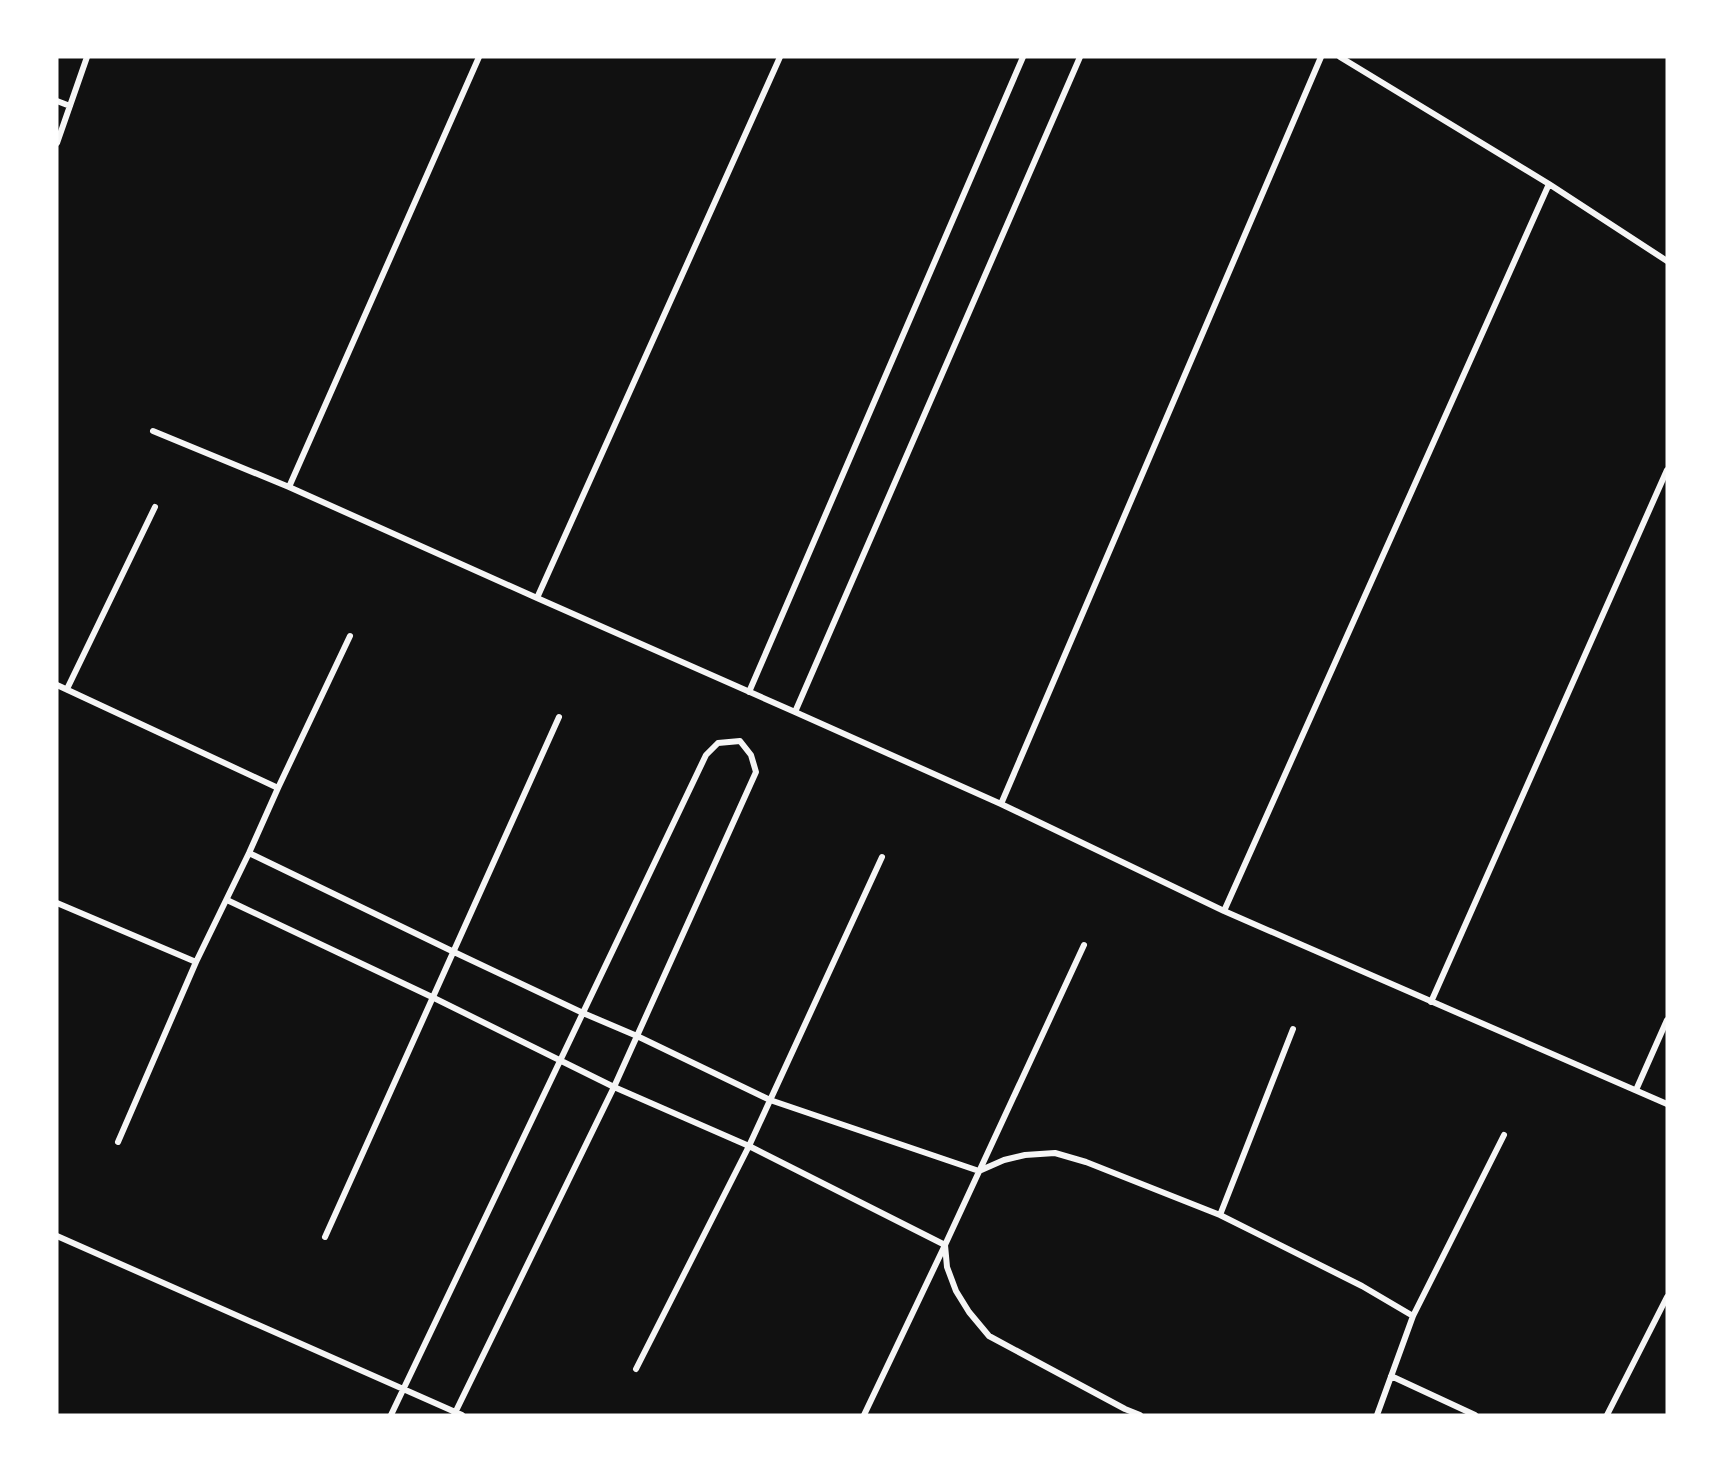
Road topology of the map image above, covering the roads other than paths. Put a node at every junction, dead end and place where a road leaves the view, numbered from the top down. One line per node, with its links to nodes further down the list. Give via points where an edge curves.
1 (87, 57): 9 (street)
2 (479, 57): 15 (street)
3 (780, 57): 17 (street)
4 (1023, 57): 21 (street)
5 (1080, 57): 22 (street)
6 (1321, 57): 25 (street)
7 (1340, 57): 11 (street)
8 (57, 101): 9 (street)
9 (70, 106): 10 (street)
10 (57, 143)
11 (1549, 184): 12 (street); 30 (street)
12 (1667, 261)
13 (153, 431): 15 (street)
14 (1667, 470): 35 (street)
15 (289, 487): 17 (street)
16 (155, 507): 20 (street)
17 (537, 598): 21 (street)
18 (350, 636): 24 (street)
19 (57, 685): 20 (street)
20 (66, 689): 24 (street)
21 (749, 692): 22 (street)
22 (795, 712): 25 (street)
23 (559, 717): 32 (street)
24 (278, 788): 26 (street)
25 (1001, 804): 30 (street)
26 (249, 853): 28 (street); 32 (street)
27 (882, 857): 43 (street)
28 (227, 900): 33 (street); 34 (street)
29 (57, 903): 33 (street)
30 (1224, 911): 35 (street)
31 (1084, 945): 48 (street)
32 (454, 952): 34 (street); 36 (street)
33 (196, 962): 46 (street)
34 (432, 997): 40 (street); 51 (street)
35 (1431, 1002): 42 (street)
36 (583, 1013): 39 (street); 39 (street, via 706,755 718,743 740,741 751,755 756,772); 40 (street)
37 (1667, 1020): 42 (street)
38 (1293, 1029): 49 (street)
39 (637, 1036): 41 (street); 43 (street)
40 (561, 1061): 41 (street); 57 (street)
41 (615, 1087): 47 (street); 59 (street)
42 (1636, 1090): 44 (street)
43 (770, 1100): 47 (street); 48 (street)
44 (1667, 1104)
45 (1504, 1135): 54 (street)
46 (118, 1142)
47 (749, 1146): 52 (street); 55 (street)
48 (979, 1171): 49 (street, via 1025,1155 1054,1153 1086,1161); 52 (street)
49 (1220, 1215): 54 (street)
50 (57, 1236): 57 (street)
51 (325, 1237)
52 (945, 1245): 58 (street, via 947,1267 956,1291 989,1336); 61 (street)
53 (1667, 1297): 65 (street)
54 (1413, 1316): 56 (street)
55 (636, 1369)
56 (1391, 1376): 63 (street); 64 (street)
57 (402, 1390): 59 (street); 60 (street)
58 (1123, 1412): 62 (street)
59 (457, 1414)
60 (391, 1415)
61 (864, 1415)
62 (1140, 1415)
63 (1377, 1415)
64 (1475, 1415)
65 (1607, 1415)

